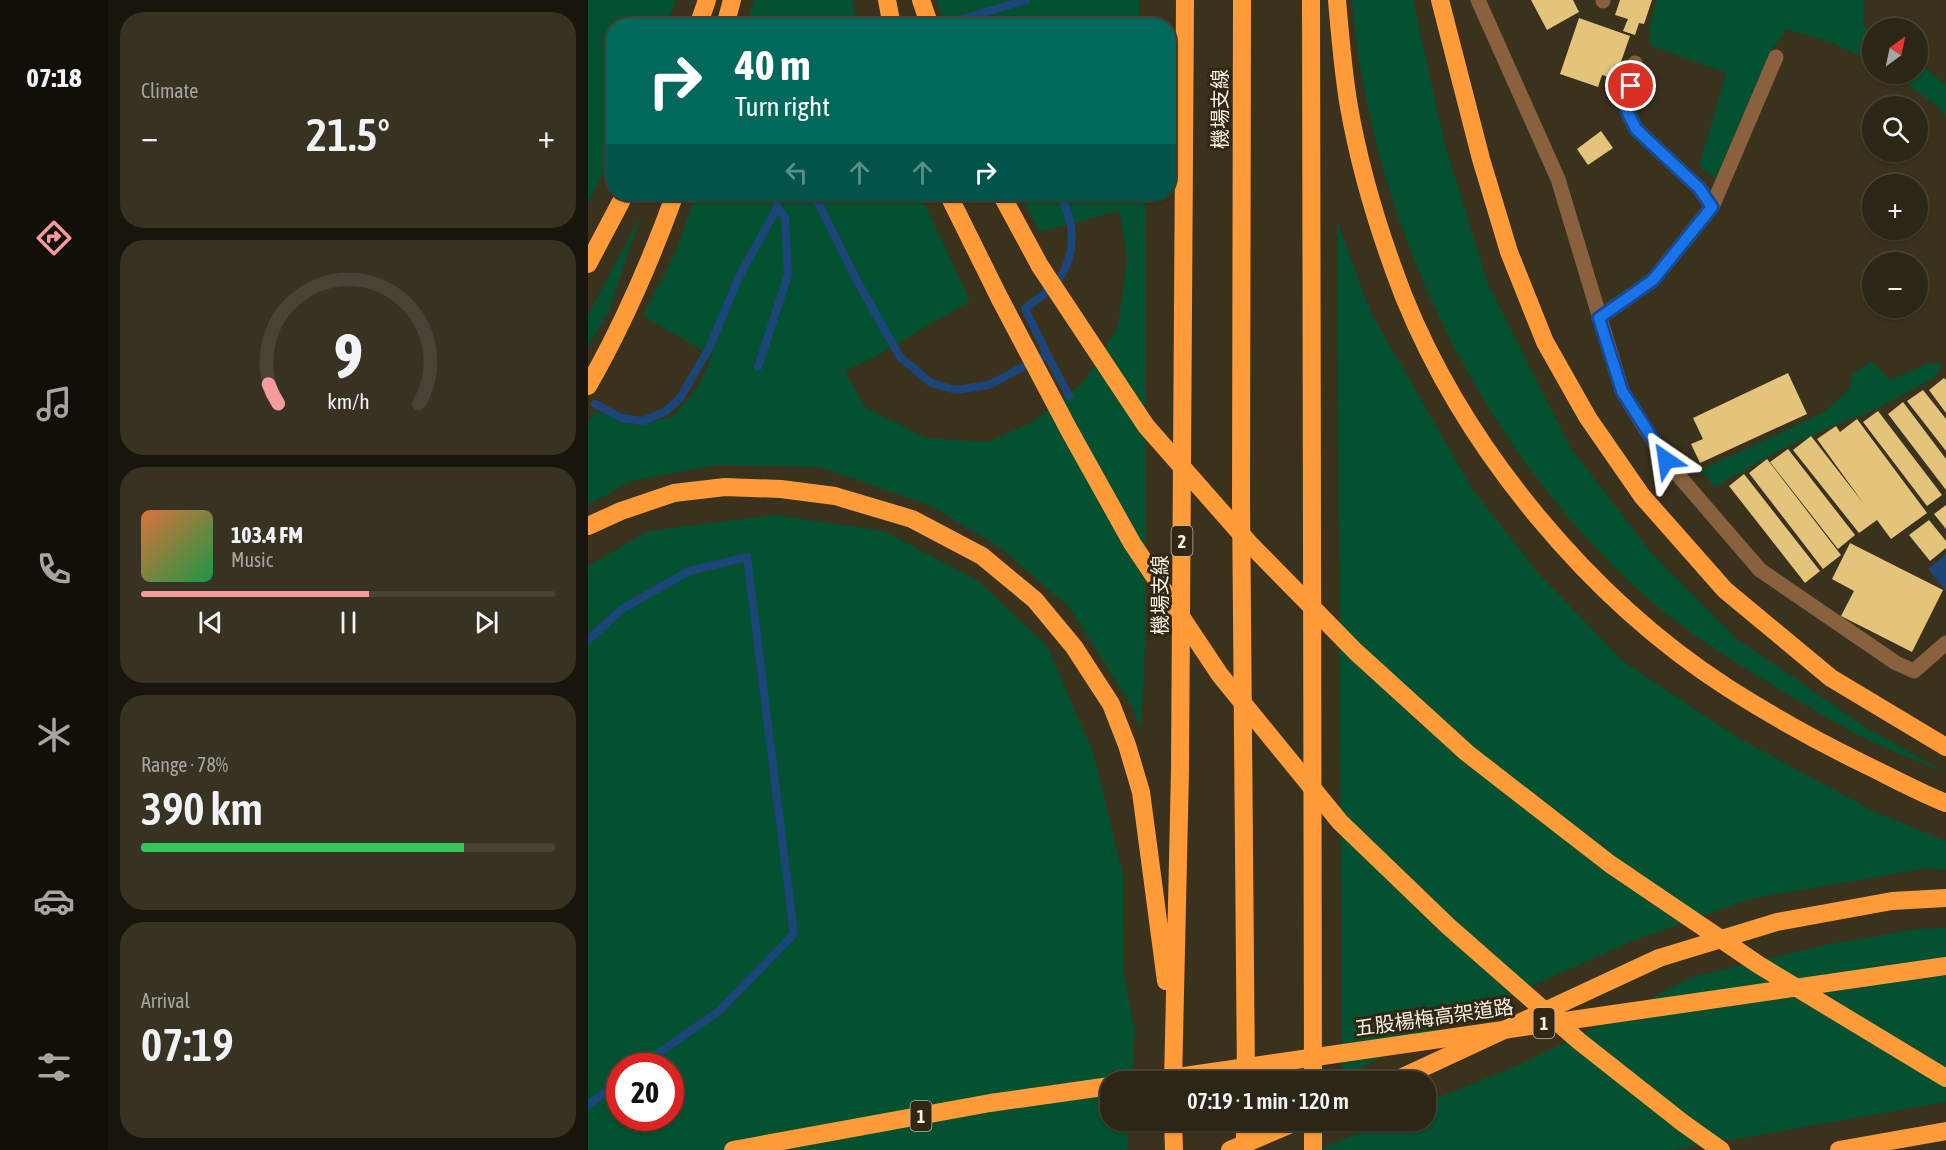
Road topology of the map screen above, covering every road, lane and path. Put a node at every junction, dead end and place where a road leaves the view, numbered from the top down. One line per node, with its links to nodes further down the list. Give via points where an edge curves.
1 (707, 0): 11 (highway)
2 (732, 0): 12 (highway)
3 (887, 0): 13 (highway)
4 (921, 0): 14 (highway)
5 (1185, 0): 31 (highway, 機場支線 / 2, via 1180,759)
6 (1242, 0): 34 (highway, 機場支線)
7 (1311, 0): 35 (highway, bridge)
8 (1337, 0): 28 (highway, via 1352,117 1368,190 1404,297 1442,377 1495,463 1549,530 1664,641 1726,687 1808,736)
9 (1440, 0): 27 (highway, via 1509,252 1545,342 1588,418 1642,496 1725,590 1831,678)
10 (1478, 0): 23 (lane, via 1558,179)
11 (701, 18)
12 (727, 18)
13 (890, 18)
14 (927, 18)
15 (1776, 57): 21 (lane)
16 (1635, 63): 21 (lane, via 1626,109 1636,129 1699,188)
17 (621, 201): 22 (highway)
18 (672, 201): 24 (highway, via 655,249)
19 (951, 201): 49 (highway, bridge, via 1132,543 1220,675 1341,822 1448,926 1579,1041)
20 (1005, 201): 37 (highway, bridge, via 1040,266 1146,426 1249,543 1356,652 1467,753 1620,871 1759,965)
21 (1712, 207): 23 (lane, via 1653,280)
22 (588, 264)
23 (1599, 318): 26 (lane, via 1622,391 1659,451 1760,570 1896,663 1914,671)
24 (588, 386)
25 (588, 526): 31 (highway, via 674,493 725,487 835,496 912,519 982,556 1035,600 1074,646 1111,704 1130,754 1141,792)
26 (1946, 643)
27 (1946, 747)
28 (1946, 803)
29 (1946, 898): 36 (highway, via 1892,901 1777,922 1659,958)
30 (1946, 966): 33 (highway, 五股楊梅高架道路 / 1, bridge)
31 (1173, 1037): 32 (highway, 機場支線 / 2)
32 (1173, 1071)
33 (1218, 1071)
34 (1246, 1071)
35 (1313, 1071)
36 (1416, 1071)
37 (1946, 1078)
38 (1100, 1088): 44 (highway, 1)
39 (1173, 1131): 45 (highway)
40 (1245, 1131): 47 (highway, bridge)
41 (1275, 1131): 46 (highway)
42 (1313, 1131): 48 (highway)
43 (1946, 1131): 50 (highway)
44 (733, 1150)
45 (1174, 1150)
46 (1230, 1150)
47 (1245, 1150)
48 (1313, 1150)
49 (1720, 1150)
50 (1839, 1150)

